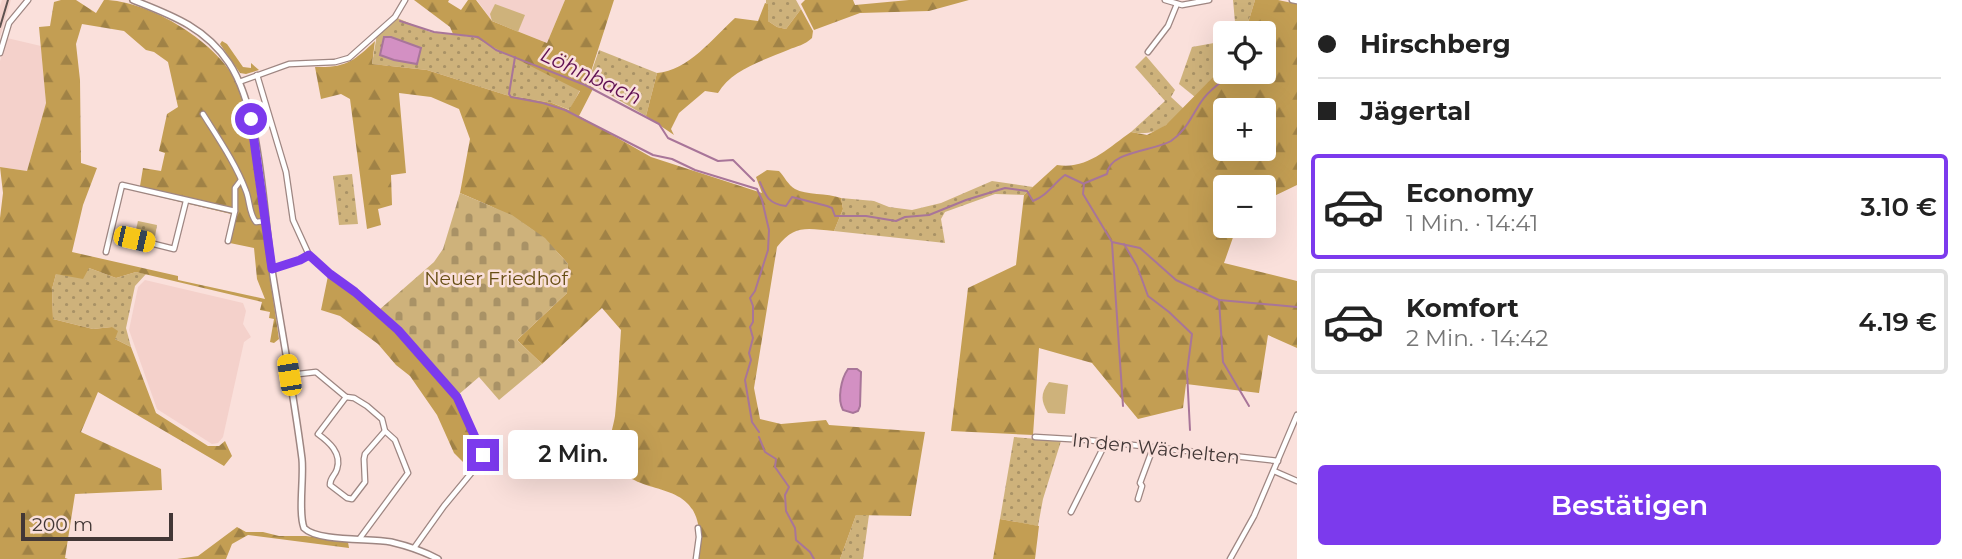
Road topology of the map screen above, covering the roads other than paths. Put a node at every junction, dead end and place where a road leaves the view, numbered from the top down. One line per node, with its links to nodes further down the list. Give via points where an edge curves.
1 (28, 0): 11 (street, via 9,23)
2 (133, 0): 13 (street, via 200,31 217,47)
3 (405, 0): 12 (street, via 395,17 349,58 289,64)
4 (1165, 0): 9 (street)
5 (1209, 0): 8 (street)
6 (1292, 0): 7 (street)
7 (1297, 1)
8 (1184, 2): 9 (street)
9 (1177, 4): 10 (street, via 1168,26)
10 (1147, 52)
11 (0, 53)
12 (257, 75): 13 (street); 22 (street, via 286,172 293,220)
13 (239, 82): 18 (street, via 251,119)
14 (203, 114): 15 (street)
15 (241, 180): 17 (street, via 235,188); 18 (street, via 252,217 256,222)
16 (186, 201): 17 (street); 19 (street, via 174,249); 21 (street, via 122,185)
17 (235, 211): 20 (street)
18 (265, 221): 23 (street)
19 (134, 239)
20 (228, 241)
21 (106, 252)
22 (309, 255): 23 (street); 38 (street, via 398,330 457,397 481,448 482,460)
23 (272, 269): 24 (street)
24 (289, 375): 25 (street, via 316,372); 37 (street, via 302,462 304,528 314,535)
25 (346, 397): 27 (street, via 382,419); 27 (street, via 318,433 336,452 338,469 330,485 347,498 352,499 365,482 365,454)
26 (1297, 415): 31 (street)
27 (385, 431): 37 (street, via 396,440 408,473)
28 (1035, 437): 29 (street, In den Wächelten)
29 (1106, 442): 30 (street, In den Wächelten); 35 (street)
30 (1153, 448): 31 (street, In den Wächelten); 34 (street)
31 (1278, 461): 32 (street)
32 (1273, 471): 33 (street); 41 (street)
33 (1297, 481)
34 (1138, 499)
35 (1071, 512)
36 (698, 528): 40 (street)
37 (360, 538): 38 (street)
38 (414, 548): 39 (street)
39 (438, 559)
40 (696, 559)
41 (1230, 559)

